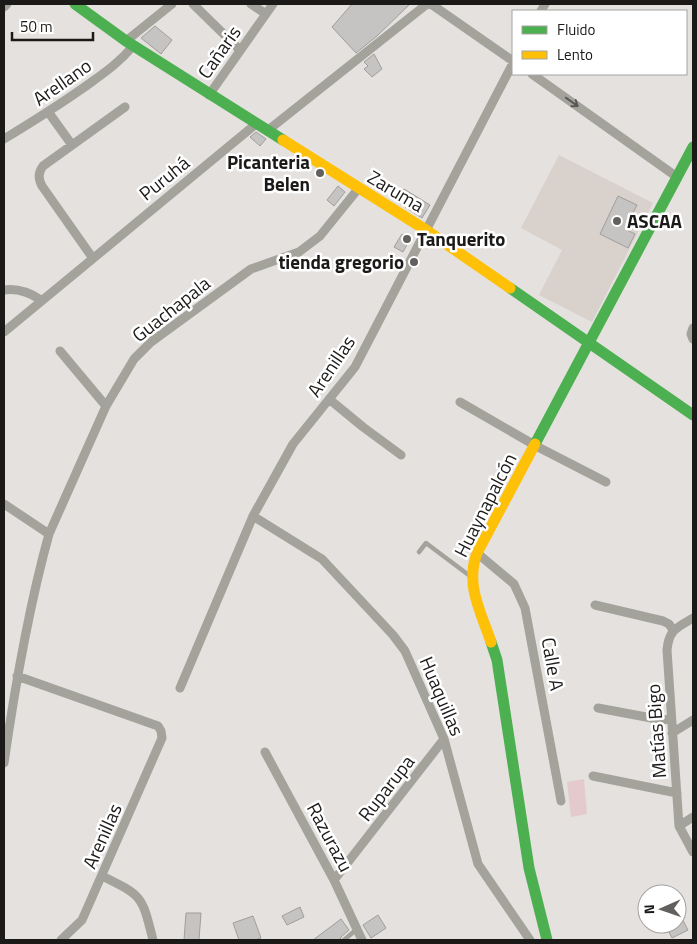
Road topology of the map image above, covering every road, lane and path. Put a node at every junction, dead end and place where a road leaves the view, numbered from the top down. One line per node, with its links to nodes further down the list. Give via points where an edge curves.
1 (7, 4): 8 (street)
2 (75, 4): 10 (street, Zaruma)
3 (172, 4): 10 (street, Arellano)
4 (193, 4): 11 (street)
5 (251, 4): 9 (street)
6 (273, 4): 9 (street, Cañaris)
7 (429, 4): 12 (street); 19 (street)
8 (4, 7)
9 (266, 14): 11 (street, Cañaris)
10 (130, 43): 15 (street, Zaruma); 17 (street, Arellano, via 120,61)
11 (240, 50): 15 (street, Cañaris)
12 (512, 61)
13 (512, 64): 25 (street, Arenillas)
14 (533, 75): 23 (street, one-way to 23)
15 (209, 95): 18 (street, Zaruma)
16 (125, 108): 21 (street)
17 (49, 113): 20 (street, Arellano); 21 (street)
18 (256, 124): 19 (street, Zaruma); 26 (street, Puruhá)
19 (267, 131): 24 (street, Zaruma)
20 (4, 139)
21 (72, 144): 26 (street, via 42,166 39,181)
22 (693, 147): 23 (street, Huaynapalcón)
23 (677, 176): 32 (street, Huaynapalcón)
24 (358, 189): 25 (street, Zaruma); 36 (street, Guachapala, via 320,236 299,252 252,269 151,342 134,359)
25 (426, 230): 32 (street, Zaruma); 34 (street, Arenillas, via 354,367)
26 (92, 257): 28 (street, Puruhá)
27 (4, 290): 28 (street, via 22,290)
28 (41, 300): 30 (street, Puruhá)
29 (693, 328): 31 (street)
30 (4, 332)
31 (693, 339)
32 (588, 344): 37 (street, Zaruma); 38 (street, Huaynapalcón)
33 (60, 351): 36 (street)
34 (329, 399): 39 (street); 42 (street, Arenillas, via 293,444)
35 (460, 402): 38 (street)
36 (106, 406): 43 (street, Guachapala)
37 (693, 415)
38 (536, 445): 40 (street); 45 (street, Huaynapalcón)
39 (401, 455)
40 (606, 482)
41 (4, 504): 43 (street)
42 (253, 516): 51 (street, Arenillas); 56 (street, Huaquillas, via 322,559 393,635 405,651)
43 (49, 534): 50 (street, Guachapala, via 34,588)
44 (419, 552): 46 (lane, via 426,543)
45 (477, 553): 46 (street, Huaynapalcón); 61 (street, Calle A, via 514,584 525,608)
46 (471, 577): 73 (street, Huaynapalcón, via 497,660 529,868)
47 (595, 605): 49 (street, via 663,621)
48 (693, 618): 49 (street)
49 (673, 630): 53 (street, Matías Bigo, via 667,650)
50 (17, 676): 58 (street, Guachapala); 65 (street, Arenillas, via 158,726 161,731 162,738)
51 (180, 688)
52 (598, 708): 53 (street)
53 (670, 719): 55 (street, Matías Bigo)
54 (693, 720): 55 (street)
55 (672, 733): 60 (street, Matías Bigo)
56 (444, 739): 66 (street, Ruparupa); 72 (street, Huaquillas, via 478,864)
57 (265, 752): 66 (street, Razurazu)
58 (4, 763)
59 (593, 776): 60 (street)
60 (676, 794): 63 (street, Matías Bigo)
61 (561, 801)
62 (693, 817): 63 (street)
63 (679, 826): 64 (street, Matías Bigo)
64 (693, 852)
65 (102, 876): 68 (street, Arenillas, via 82,920); 69 (street, via 139,898 146,910)
66 (334, 880): 67 (street, Razurazu)
67 (357, 929): 70 (lane); 71 (street, Razurazu)
68 (61, 940)
69 (153, 940)
70 (344, 940)
71 (362, 940)
72 (530, 940)
73 (547, 940)

